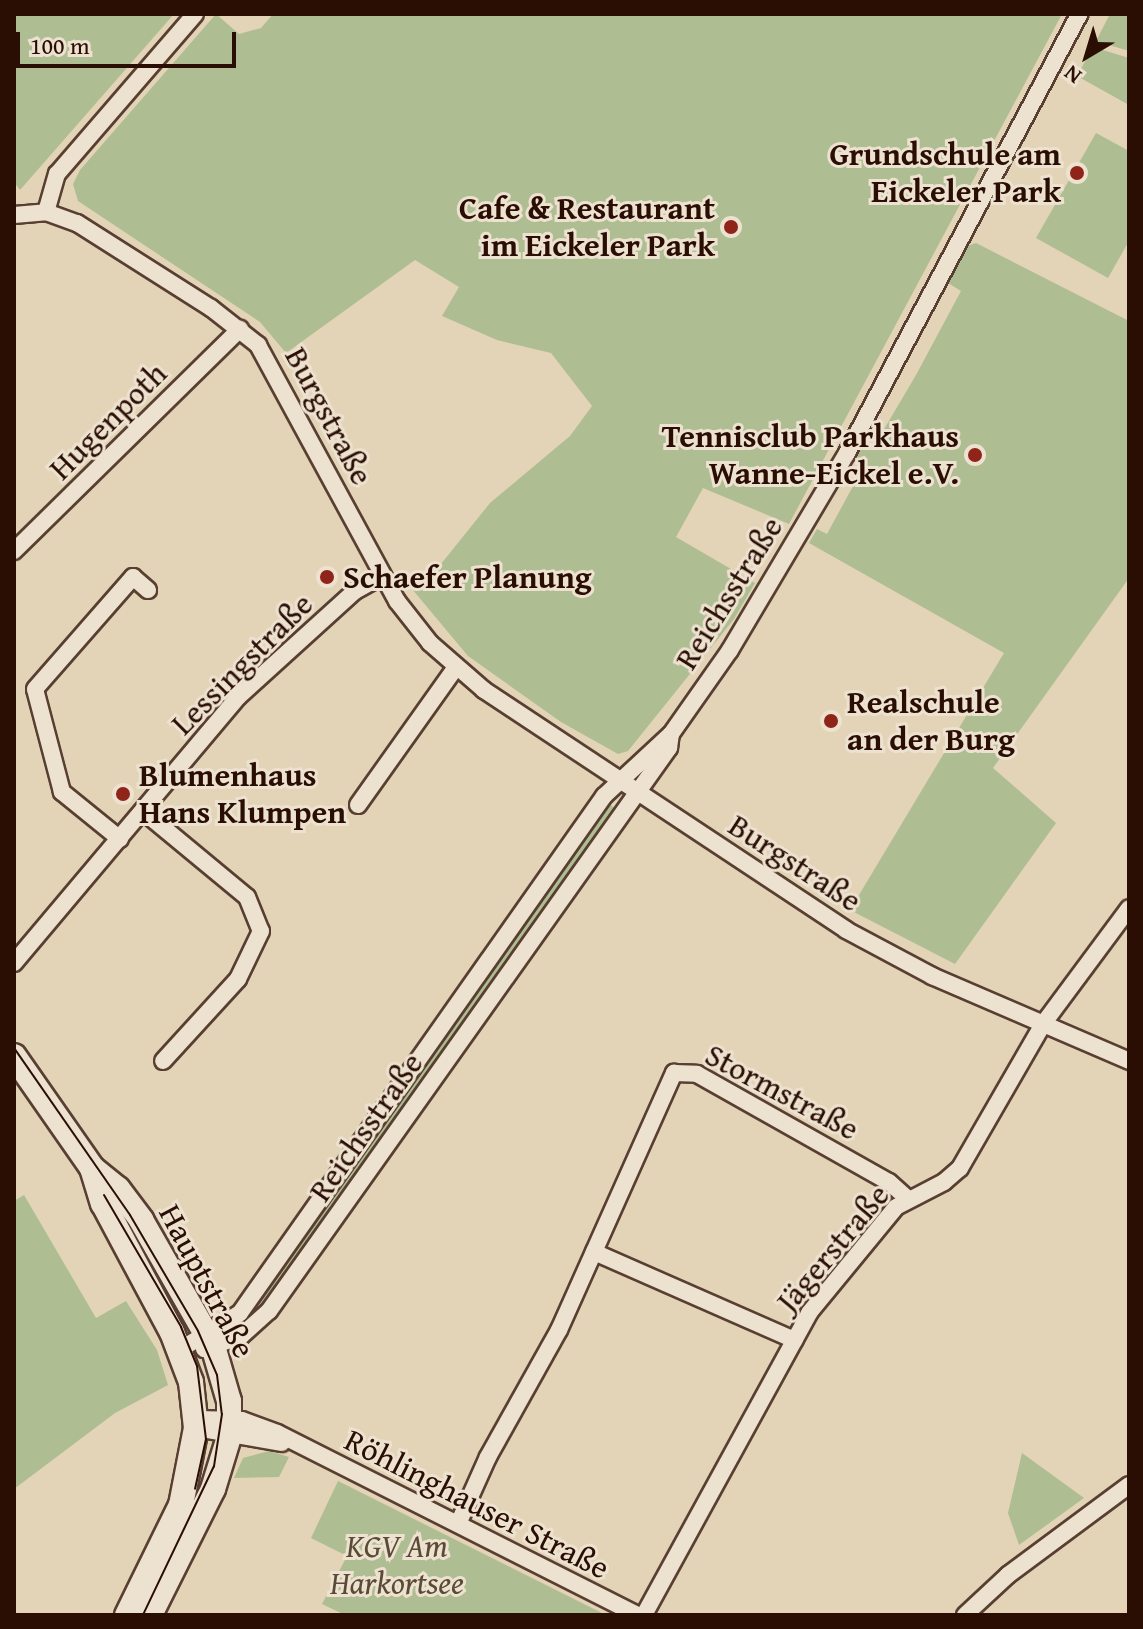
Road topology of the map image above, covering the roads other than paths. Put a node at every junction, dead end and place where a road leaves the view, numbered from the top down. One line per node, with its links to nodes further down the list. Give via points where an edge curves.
1 (195, 14): 3 (street, via 57,174)
2 (1079, 14): 10 (street, Reichsstraße, via 847,453 730,650)
3 (46, 212): 4 (street, Burgstraße); 5 (street, Burgstraße, via 91,231)
4 (14, 215)
5 (240, 329): 6 (street, Hugenpoth); 7 (street, Burgstraße, via 272,364)
6 (14, 551)
7 (382, 576): 9 (street, Burgstraße, via 414,624); 14 (street, Lessingstraße, via 355,591 238,697)
8 (148, 590): 15 (street, via 133,577 35,689 62,792)
9 (456, 667): 11 (street, Burgstraße); 13 (street)
10 (671, 734): 11 (street, Reichsstraße); 12 (street, Reichsstraße, via 669,748)
11 (621, 780): 12 (street, Burgstraße); 26 (street, Reichsstraße, via 604,796 240,1313)
12 (637, 792): 18 (street, Burgstraße, via 846,930); 26 (street, Reichsstraße, via 269,1311 251,1330)
13 (358, 805)
14 (143, 811): 15 (street, Lessingstraße); 20 (street, via 247,897 261,931 238,979)
15 (120, 839): 17 (street, Lessingstraße)
16 (1129, 908): 18 (street, Jägerstraße)
17 (14, 963)
18 (1043, 1024): 21 (street, Burgstraße); 23 (street, Jägerstraße, via 960,1168 944,1182)
19 (14, 1056): 22 (street, Hauptstraße)
20 (163, 1061)
21 (1129, 1061)
22 (92, 1168): 26 (street, Hauptstraße, via 118,1189 141,1220); 27 (street, Hauptstraße, via 103,1203)
23 (907, 1198): 24 (street, Stormstraße, via 889,1182 684,1070 666,1082); 25 (street, Jägerstraße, via 817,1302)
24 (594, 1252): 25 (street); 31 (street, Stormstraße)
25 (794, 1340): 35 (street, Jägerstraße)
26 (210, 1341): 27 (street, Reichsstraße); 29 (street, Hauptstraße)
27 (182, 1352): 28 (street, Hauptstraße)
28 (196, 1424): 29 (street, Röhlinghauser Straße); 32 (street, Hauptstraße, via 181,1505)
29 (230, 1428): 31 (street, Röhlinghauser Straße, via 291,1443); 33 (street, via 213,1489)
30 (1129, 1485): 36 (street, via 1008,1575)
31 (458, 1524): 34 (street, Röhlinghauser Straße)
32 (127, 1615)
33 (150, 1615)
34 (637, 1615)
35 (644, 1615)
36 (965, 1615)

